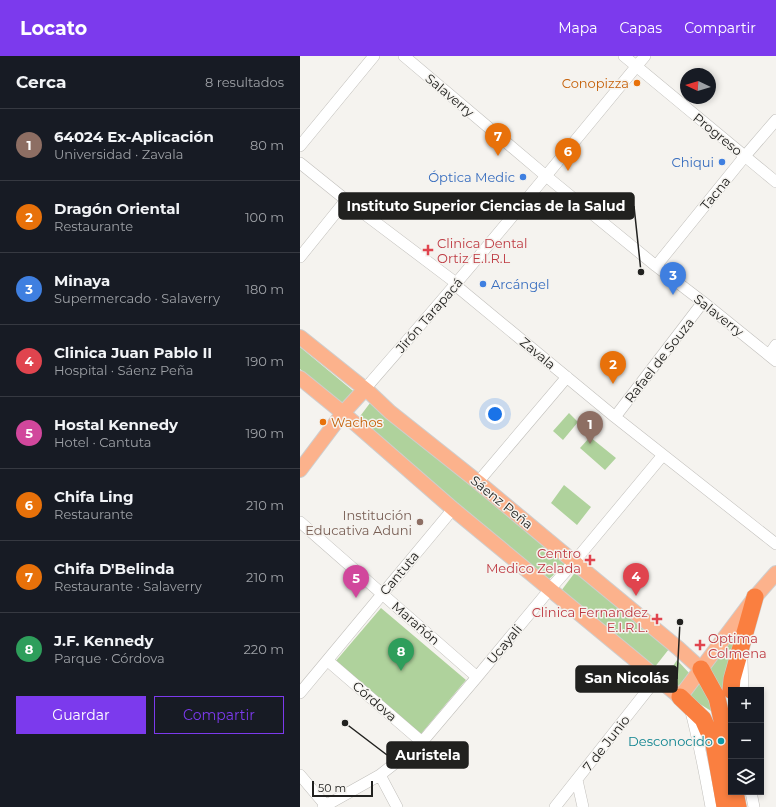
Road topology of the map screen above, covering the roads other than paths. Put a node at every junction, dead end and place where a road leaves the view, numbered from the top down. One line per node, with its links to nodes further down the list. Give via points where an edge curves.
1 (374, 56): 7 (street)
2 (404, 56): 10 (street, Salaverry)
3 (624, 56): 5 (street, Progreso)
4 (645, 56): 5 (street, Jirón Tarapacá)
5 (636, 67): 8 (street, Progreso); 10 (street, Jirón Tarapacá)
6 (776, 120): 8 (street, Tacna)
7 (300, 146)
8 (745, 156): 11 (street, Progreso); 14 (street, Tacna)
9 (300, 163): 12 (street, Zavala)
10 (546, 176): 14 (street, Salaverry); 15 (street, Jirón Tarapacá)
11 (776, 182)
12 (346, 200): 13 (street); 15 (street, Zavala)
13 (300, 257)
14 (656, 266): 16 (street, Salaverry)
15 (456, 283): 20 (street, Zavala); 22 (street, Jirón Tarapacá)
16 (703, 302): 19 (street, Salaverry); 24 (street, Rafael de Souza)
17 (300, 337): 22 (main road, Sáenz Peña)
18 (776, 345): 19 (street)
19 (772, 358)
20 (566, 377): 24 (street, Zavala); 27 (street)
21 (300, 378): 23 (main road)
22 (365, 389): 23 (main road); 27 (main road, Sáenz Peña)
23 (343, 413): 26 (main road); 28 (main road)
24 (615, 417): 25 (street, Zavala)
25 (663, 455): 30 (street, Zavala); 31 (street, Ucayali)
26 (300, 470)
27 (478, 482): 31 (main road, Sáenz Peña)
28 (453, 509): 33 (main road); 34 (street, Cantuta)
29 (300, 522): 34 (street, Marañón)
30 (776, 544)
31 (574, 562): 33 (street, Ucayali); 38 (main road, Sáenz Peña)
32 (776, 573): 35 (main road)
33 (550, 589): 39 (street, Ucayali); 40 (main road)
34 (382, 594): 37 (street, Cantuta); 39 (street, Marañón)
35 (755, 597): 36 (highway); 38 (main road)
36 (741, 648): 41 (highway); 42 (street)
37 (328, 661): 43 (street, Cantuta); 47 (street, Córdova)
38 (700, 669): 44 (main road); 46 (highway, Sáenz Peña, via 717,698)
39 (477, 677): 47 (street, Ucayali)
40 (657, 678): 44 (main road); 51 (street, 7 de Junio)
41 (732, 687)
42 (743, 687)
43 (300, 693)
44 (684, 701): 58 (street, via 696,728); 59 (highway, via 703,719 714,744)
45 (728, 721): 46 (highway)
46 (726, 738): 48 (highway)
47 (422, 742): 50 (street, Ucayali)
48 (730, 759)
49 (300, 775): 54 (street)
50 (380, 775): 54 (street, Ucayali); 55 (street)
51 (577, 780): 56 (street, 7 de Junio); 57 (street)
52 (736, 795): 60 (highway)
53 (752, 795): 61 (street)
54 (325, 807)
55 (397, 807)
56 (555, 807)
57 (583, 807)
58 (711, 807)
59 (726, 807)
60 (738, 807)
61 (754, 807)

